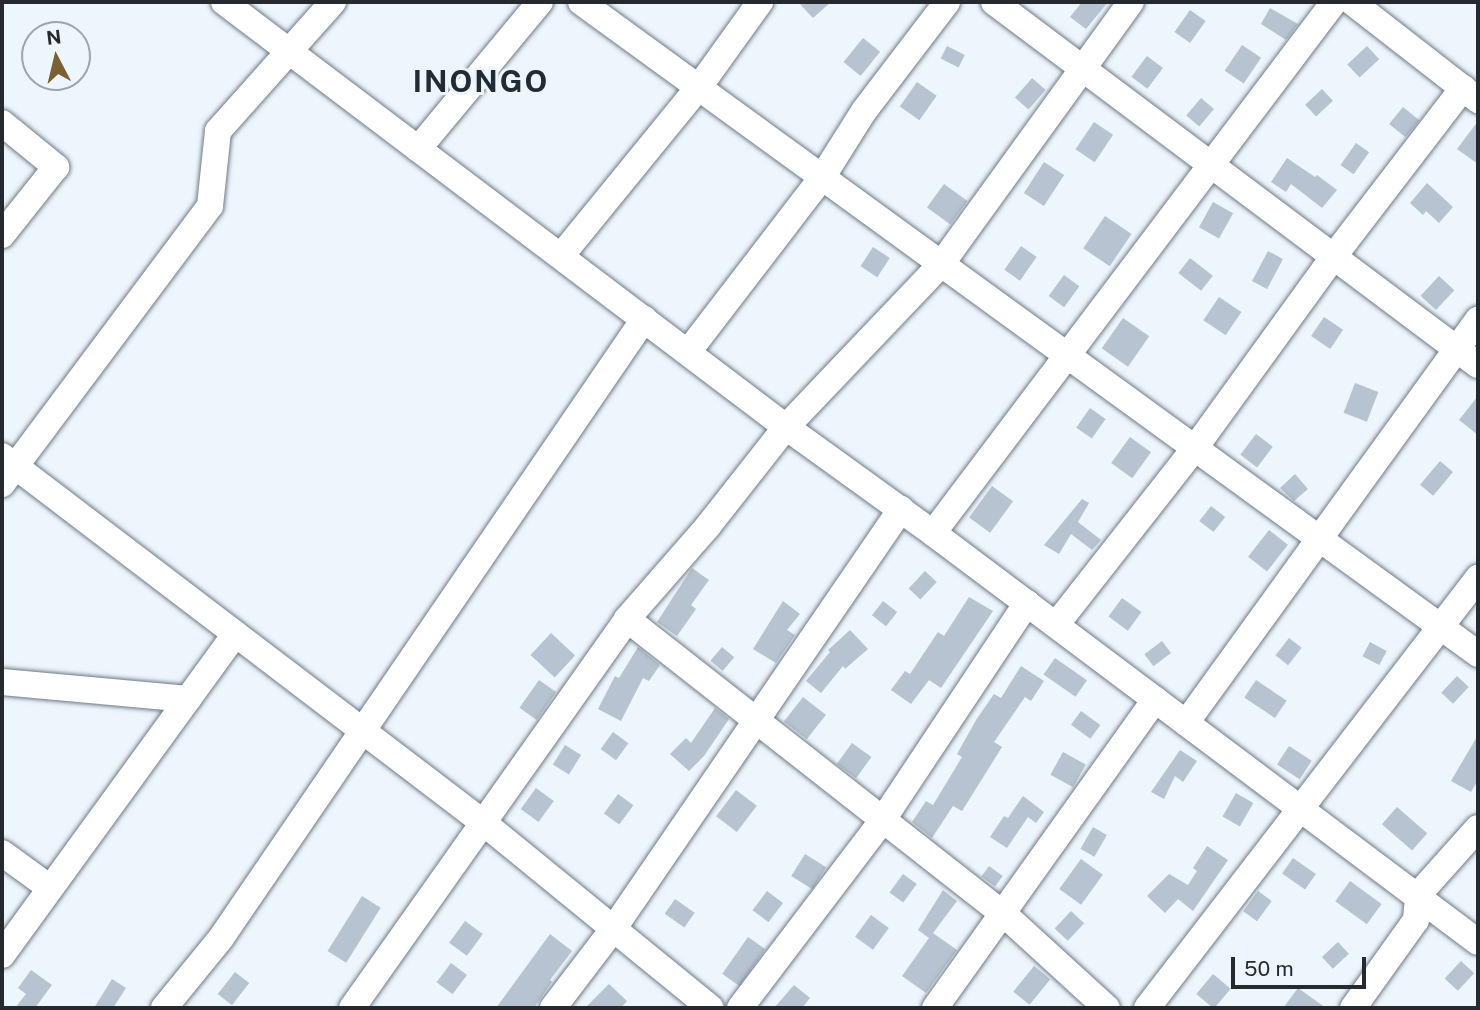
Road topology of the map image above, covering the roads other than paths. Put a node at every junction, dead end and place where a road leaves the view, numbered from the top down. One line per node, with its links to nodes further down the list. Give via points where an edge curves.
1 (224, 2): 11 (street)
2 (334, 2): 11 (street)
3 (540, 2): 16 (street)
4 (581, 2): 13 (street)
5 (760, 2): 13 (street)
6 (947, 2): 18 (street, via 864,111)
7 (994, 2): 12 (street)
8 (1130, 2): 12 (street)
9 (1334, 2): 17 (street)
10 (1352, 2): 14 (street)
11 (291, 52): 16 (street); 31 (street, via 218,131 209,206)
12 (1084, 67): 17 (street); 22 (street)
13 (699, 87): 18 (street); 20 (street)
14 (1471, 94): 21 (street)
15 (2, 123): 19 (street, via 56,167)
16 (418, 149): 20 (street)
17 (1213, 164): 21 (street); 27 (street)
18 (823, 176): 22 (street); 26 (street)
19 (2, 235)
20 (561, 256): 23 (street)
21 (1334, 256): 25 (street); 30 (street)
22 (942, 263): 27 (street); 29 (street)
23 (644, 319): 26 (street); 47 (street)
24 (1478, 320): 25 (street)
25 (1455, 348): 28 (street); 34 (street)
26 (688, 352): 29 (street)
27 (1069, 355): 30 (street); 33 (street)
28 (1478, 365)
29 (786, 427): 32 (street); 37 (street)
30 (1195, 448): 34 (street); 38 (street)
31 (6, 468): 40 (street)
32 (901, 509): 33 (street); 45 (street)
33 (933, 533): 36 (street)
34 (1318, 537): 39 (street); 46 (street)
35 (1478, 578): 39 (street)
36 (1027, 603): 38 (street); 49 (street)
37 (627, 619): 45 (street); 50 (street)
38 (1056, 625): 44 (street)
39 (1440, 626): 41 (street); 48 (street)
40 (236, 634): 43 (street); 47 (street)
41 (1478, 654)
42 (2, 682): 43 (street)
43 (188, 699): 53 (street)
44 (1155, 700): 46 (street); 55 (street)
45 (754, 720): 49 (street); 56 (street)
46 (1186, 723): 48 (street)
47 (361, 730): 50 (street); 59 (street, via 221,938)
48 (1300, 809): 54 (street); 66 (street)
49 (882, 821): 55 (street); 63 (street)
50 (485, 824): 56 (street); 60 (street)
51 (1478, 828): 54 (street)
52 (2, 853): 53 (street)
53 (50, 888): 58 (street)
54 (1418, 895): 57 (street); 67 (street, via 1416,920)
55 (1005, 915): 64 (street); 65 (street)
56 (614, 928): 61 (street); 62 (street)
57 (1478, 942)
58 (2, 955)
59 (164, 1008)
60 (352, 1008)
61 (554, 1008)
62 (711, 1008)
63 (740, 1008)
64 (935, 1008)
65 (1107, 1008)
66 (1147, 1008)
67 (1353, 1008)

